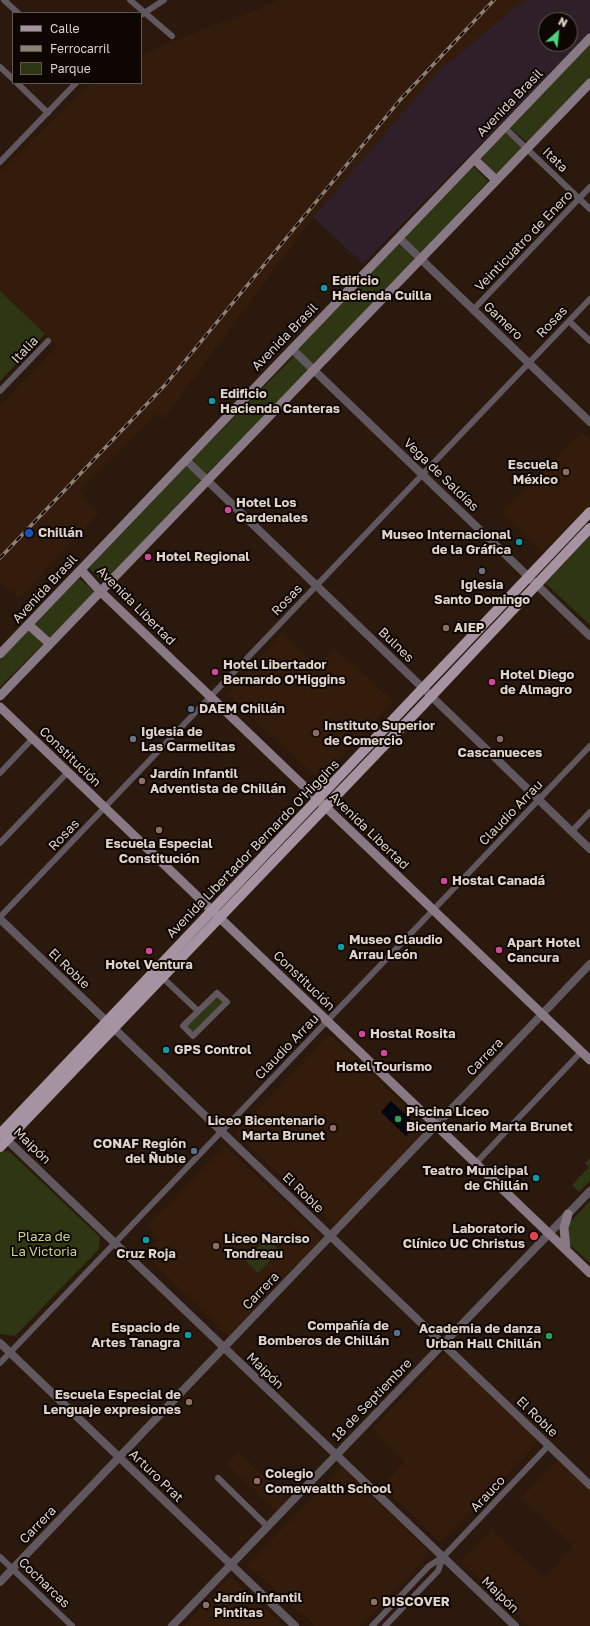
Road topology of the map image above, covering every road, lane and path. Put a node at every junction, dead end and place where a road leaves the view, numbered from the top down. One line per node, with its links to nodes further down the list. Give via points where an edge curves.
1 (4, 0): 4 (street)
2 (130, 0): 5 (street)
3 (164, 0): 6 (street)
4 (17, 12)
5 (140, 12)
6 (142, 14): 7 (street)
7 (172, 36)
8 (590, 38): 15 (main road, Avenida Brasil)
9 (0, 67): 10 (street)
10 (12, 78)
11 (590, 82): 16 (main road)
12 (18, 84): 14 (street)
13 (75, 84): 14 (street)
14 (48, 113): 18 (street)
15 (504, 127): 16 (street, Itata); 17 (main road, Avenida Brasil)
16 (527, 148): 19 (main road); 21 (street, Itata)
17 (474, 159): 19 (main road); 23 (main road, Avenida Brasil)
18 (0, 162)
19 (496, 180): 24 (main road)
20 (590, 187): 21 (street, Veinticuatro de Enero)
21 (579, 199): 22 (street, Itata); 26 (street, Veinticuatro de Enero)
22 (590, 209)
23 (399, 238): 24 (street, Gamero); 30 (main road, Avenida Brasil)
24 (420, 259): 26 (street, Gamero); 32 (main road)
25 (590, 299): 27 (street, Rosas)
26 (473, 310): 31 (street, Gamero)
27 (569, 321): 29 (street); 31 (street, Rosas)
28 (48, 341): 33 (street, Italia)
29 (590, 341)
30 (292, 348): 32 (street, Vega de Saldías); 35 (main road, Avenida Brasil)
31 (528, 363): 34 (street, Gamero); 36 (street, Rosas)
32 (314, 369): 36 (street, Vega de Saldías); 37 (main road)
33 (0, 391)
34 (590, 422)
35 (186, 460): 37 (street, Bulnes); 40 (main road, Avenida Brasil)
36 (423, 474): 41 (street, Vega de Saldías); 43 (street, Rosas)
37 (207, 480): 43 (street, Bulnes); 44 (main road)
38 (590, 512): 41 (main road, Avenida Libertador Bernardo O'Higgins)
39 (590, 528): 42 (main road, Avenida Libertador Bernardo O'Higgins)
40 (80, 570): 44 (main road, Avenida Libertad); 45 (main road, Avenida Brasil)
41 (529, 576): 42 (street, Vega de Saldías); 49 (main road, Avenida Libertador Bernardo O'Higgins)
42 (537, 584): 46 (street, Vega de Saldías); 51 (main road, Avenida Libertador Bernardo O'Higgins)
43 (317, 585): 49 (street, Bulnes); 52 (street, Rosas)
44 (100, 591): 47 (main road); 52 (main road, Avenida Libertad)
45 (29, 625): 47 (main road); 48 (main road, Avenida Brasil)
46 (590, 636)
47 (50, 644): 50 (main road)
48 (0, 654)
49 (423, 688): 51 (street, Bulnes); 58 (main road, Avenida Libertador Bernardo O'Higgins)
50 (0, 696)
51 (432, 696): 59 (street, Bulnes); 60 (main road, Avenida Libertador Bernardo O'Higgins)
52 (210, 697): 58 (main road, Avenida Libertad); 61 (street, Rosas)
53 (0, 707): 54 (main road, Constitución)
54 (33, 738): 56 (main road, Constitución); 57 (street)
55 (590, 746): 59 (street, Claudio Arrau)
56 (68, 772): 61 (main road, Constitución); 64 (street)
57 (0, 773)
58 (317, 799): 60 (main road, Avenida Libertad); 67 (main road, Avenida Libertador Bernardo O'Higgins)
59 (539, 799): 63 (street, Bulnes); 66 (street, Claudio Arrau)
60 (326, 807): 66 (main road, Avenida Libertad); 67 (main road, Avenida Libertador Bernardo O'Higgins)
61 (104, 808): 67 (main road, Constitución); 68 (street, Rosas)
62 (590, 812): 63 (street)
63 (572, 831): 65 (street, Bulnes)
64 (0, 843)
65 (590, 849)
66 (433, 910): 72 (main road, Avenida Libertad); 73 (street, Claudio Arrau)
67 (215, 914): 70 (main road, Avenida Libertador Bernardo O'Higgins); 73 (main road, Constitución); 74 (main road, Avenida Libertador Bernardo O'Higgins)
68 (0, 918): 74 (street, El Roble)
69 (590, 964): 72 (street, Carrera)
70 (162, 977): 71 (street); 74 (main road, Avenida Libertador Bernardo O'Higgins)
71 (198, 1011): 71 (street, via 183,1026 193,1036 227,1002 217,992)
72 (542, 1014): 75 (main road, Avenida Libertad); 77 (street, Carrera)
73 (327, 1021): 77 (main road, Constitución); 78 (street, Claudio Arrau)
74 (110, 1024): 78 (street, El Roble); 79 (main road, Avenida Libertador Bernardo O'Higgins)
75 (582, 1052): 76 (main road, Avenida Libertad); 80 (street)
76 (590, 1060)
77 (436, 1125): 80 (main road, Constitución); 84 (street, Carrera)
78 (222, 1132): 84 (street, El Roble); 85 (street, Claudio Arrau)
79 (2, 1137): 85 (street, Maipón)
80 (476, 1163): 83 (main road, Constitución)
81 (590, 1191): 82 (street, 18 de Septiembre)
82 (568, 1214): 83 (street, 18 de Septiembre); 86 (main road, via 563,1235)
83 (549, 1234): 86 (main road, Constitución); 89 (street, 18 de Septiembre)
84 (331, 1236): 89 (street, El Roble); 90 (street, Carrera)
85 (115, 1243): 90 (street, Maipón); 91 (street, Claudio Arrau)
86 (567, 1250): 87 (main road, Constitución)
87 (590, 1273)
88 (0, 1343): 91 (street, Arturo Prat)
89 (443, 1344): 93 (street, El Roble); 94 (street, 18 de Septiembre)
90 (224, 1348): 94 (street, Maipón); 95 (street, Carrera)
91 (10, 1353): 92 (street, Claudio Arrau); 95 (street, Arturo Prat)
92 (0, 1363)
93 (549, 1445): 97 (street, El Roble); 100 (street, Arauco)
94 (336, 1454): 98 (street, 18 de Septiembre); 100 (street, Maipón)
95 (119, 1457): 101 (street, Arturo Prat); 102 (street, Carrera)
96 (218, 1478): 98 (street)
97 (590, 1485)
98 (267, 1526): 101 (street, 18 de Septiembre)
99 (0, 1557): 102 (street, Cocharcas)
100 (443, 1557): 107 (street, Arauco, via 429,1566); 108 (street, Arauco, via 438,1570); 109 (street, Maipón)
101 (231, 1564): 105 (street, 18 de Septiembre); 106 (street, Arturo Prat)
102 (13, 1569): 103 (street, Carrera); 104 (street, Cocharcas)
103 (0, 1582)
104 (72, 1626)
105 (172, 1626)
106 (295, 1626)
107 (372, 1626)
108 (385, 1626)
109 (515, 1626)

